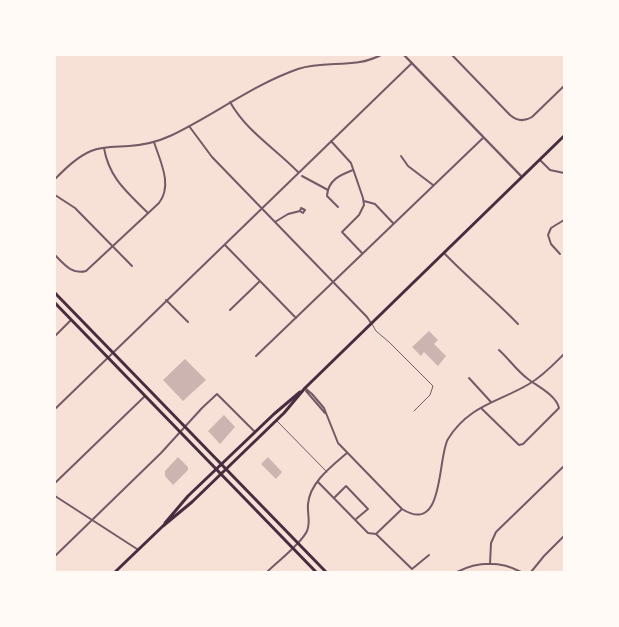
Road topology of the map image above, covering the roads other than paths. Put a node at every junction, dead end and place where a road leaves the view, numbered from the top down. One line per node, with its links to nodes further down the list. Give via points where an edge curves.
1 (380, 55): 6 (street, via 361,62 298,69)
2 (404, 55): 4 (street)
3 (452, 55): 5 (street, via 512,117 522,121 529,119)
4 (412, 63): 9 (street); 11 (street)
5 (564, 86)
6 (230, 102): 7 (street); 16 (street, via 246,124)
7 (189, 126): 10 (street); 26 (street, via 206,150)
8 (564, 136): 14 (main road)
9 (483, 138): 19 (street); 21 (street)
10 (154, 141): 12 (street); 28 (street, via 166,185 162,199)
11 (331, 141): 15 (street, via 348,159); 16 (street)
12 (104, 148): 20 (street, via 84,154); 28 (street, via 113,176)
13 (401, 156): 21 (street, via 408,166)
14 (540, 160): 17 (street, via 550,170); 19 (main road)
15 (353, 170): 22 (street, via 336,178); 24 (street)
16 (298, 173): 26 (street)
17 (564, 173)
18 (302, 176): 22 (street)
19 (522, 177): 34 (main road)
20 (55, 179)
21 (433, 185): 31 (street)
22 (328, 190): 25 (street, via 327,196)
23 (55, 195): 33 (street, via 75,208)
24 (364, 201): 31 (street, via 375,204); 35 (street, via 362,211 342,232)
25 (338, 207)
26 (261, 208): 30 (street); 32 (street)
27 (300, 211): 30 (street)
28 (148, 213): 33 (street)
29 (564, 220): 36 (street, via 551,228 548,235)
30 (275, 222): 40 (street)
31 (394, 224): 35 (street)
32 (225, 245): 39 (street); 42 (street)
33 (113, 246): 37 (street, via 83,272 72,271); 38 (street)
34 (444, 253): 48 (main road); 49 (street)
35 (362, 254): 40 (street)
36 (560, 254)
37 (55, 255)
38 (132, 266)
39 (260, 281): 44 (street); 45 (street)
40 (333, 282): 45 (street); 48 (street)
41 (55, 293): 52 (main road)
42 (166, 300): 47 (street); 52 (street)
43 (55, 303): 46 (main road)
44 (230, 310)
45 (296, 318): 54 (street)
46 (72, 320): 50 (street); 55 (main road)
47 (188, 322)
48 (371, 323): 58 (main road); 63 (lane, via 433,386 430,396)
49 (518, 324)
50 (55, 336)
51 (500, 350): 57 (street)
52 (113, 353): 55 (street); 65 (main road)
53 (564, 354): 57 (street)
54 (256, 356)
55 (108, 357): 59 (main road); 62 (street)
56 (469, 378): 60 (street)
57 (533, 382): 60 (street); 61 (street, via 552,398 558,408 523,444 519,445)
58 (304, 388): 64 (main road); 67 (main road); 68 (street, via 327,415 336,440)
59 (146, 396): 66 (main road); 76 (street)
60 (491, 402): 61 (street)
61 (481, 407): 79 (street, via 454,431 446,444 433,505 419,514)
62 (55, 409)
63 (414, 412)
64 (276, 420): 72 (main road); 73 (lane)
65 (185, 427): 66 (street); 67 (street, via 218,394); 69 (main road)
66 (181, 432): 71 (main road); 80 (street)
67 (255, 432): 69 (main road)
68 (347, 452): 73 (street); 79 (street)
69 (221, 464): 71 (main road); 72 (main road)
70 (564, 466): 90 (street, via 496,532 491,543)
71 (217, 468): 74 (main road); 82 (main road)
72 (226, 469): 74 (main road); 85 (main road)
73 (327, 472): 75 (street)
74 (221, 473): 82 (main road); 86 (main road)
75 (318, 482): 78 (street); 85 (street, via 308,503 309,526)
76 (55, 483)
77 (55, 496): 80 (street)
78 (334, 498): 81 (street); 81 (street, via 346,486 368,509)
79 (403, 510): 83 (street)
80 (92, 520): 87 (street); 89 (street)
81 (356, 520): 83 (street, via 368,533)
82 (163, 526): 87 (main road)
83 (376, 534): 88 (street, via 412,569)
84 (564, 536): 97 (street)
85 (297, 542): 86 (street); 94 (main road)
86 (292, 547): 92 (street); 93 (main road)
87 (138, 550): 91 (main road)
88 (429, 555)
89 (55, 556)
90 (490, 564): 95 (street); 96 (street)
91 (114, 572)
92 (267, 572)
93 (316, 572)
94 (326, 572)
95 (457, 572)
96 (521, 572)
97 (531, 572)

